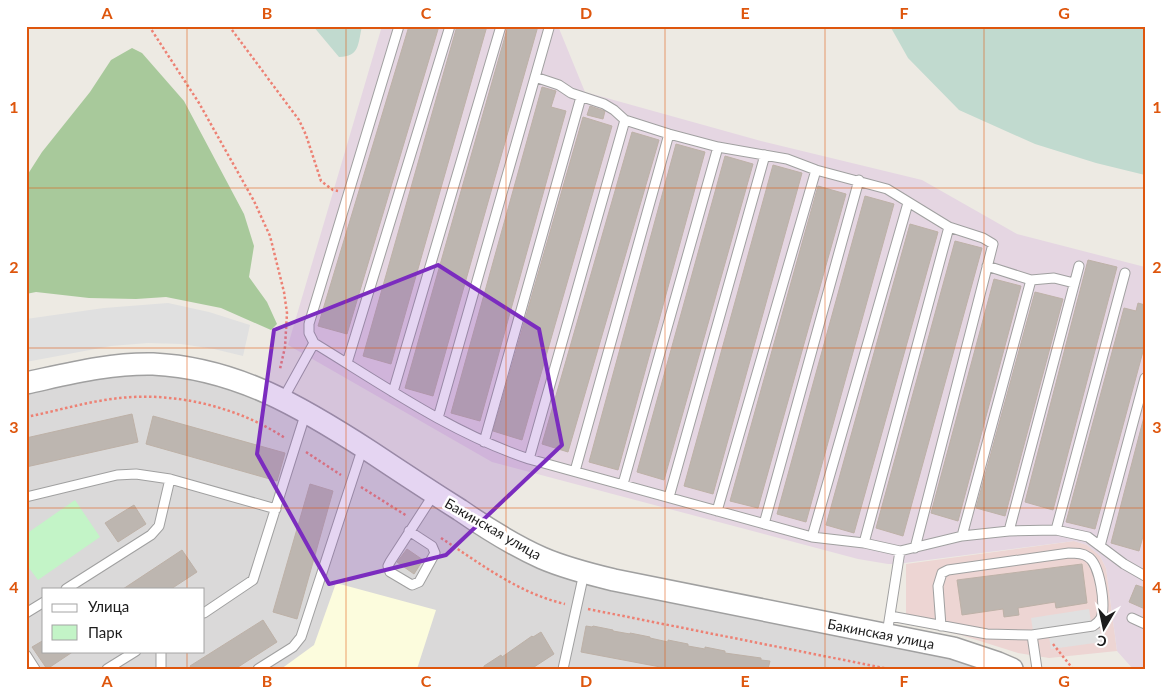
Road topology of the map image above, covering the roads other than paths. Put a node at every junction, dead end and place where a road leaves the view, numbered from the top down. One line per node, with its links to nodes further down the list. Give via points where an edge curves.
1 (399, 26): 20 (lane, via 308,324)
2 (450, 26): 21 (lane)
3 (501, 26): 24 (lane)
4 (549, 28): 5 (lane)
5 (535, 77): 6 (lane); 27 (lane)
6 (581, 97): 7 (lane, via 604,104); 28 (lane)
7 (625, 120): 8 (lane); 30 (lane)
8 (669, 134): 9 (lane); 31 (lane)
9 (718, 147): 10 (lane); 33 (lane)
10 (765, 155): 11 (lane); 36 (lane)
11 (816, 170): 12 (lane); 38 (lane)
12 (859, 180): 13 (lane, via 887,189); 39 (lane)
13 (908, 203): 14 (lane); 44 (lane)
14 (949, 227): 15 (lane, via 993,244); 45 (lane)
15 (987, 266): 18 (lane); 47 (lane)
16 (1079, 266): 19 (lane)
17 (1125, 274): 40 (lane)
18 (1031, 280): 19 (lane, via 1054,278); 43 (lane)
19 (1074, 283): 42 (lane)
20 (314, 343): 21 (lane); 25 (lane)
21 (347, 363): 24 (lane)
22 (1145, 378): 46 (lane)
23 (26, 383): 25 (street, Бакинская улица, via 92,369 153,364 234,378)
24 (393, 392): 27 (lane)
25 (283, 399): 26 (street, Бакинская улица)
26 (306, 412): 29 (street, Бакинская улица); 37 (lane)
27 (438, 418): 28 (lane)
28 (484, 442): 30 (lane)
29 (363, 447): 34 (street, Бакинская улица); 67 (lane, via 301,637 293,647)
30 (529, 459): 31 (lane)
31 (575, 471): 33 (lane)
32 (170, 479): 35 (lane, via 117,475); 37 (lane); 51 (lane, via 159,526 151,535)
33 (623, 484): 36 (lane)
34 (434, 493): 41 (lane); 49 (street, Бакинская улица, via 518,546 548,561)
35 (26, 497)
36 (669, 497): 38 (lane)
37 (276, 509): 53 (lane, via 253,580)
38 (717, 511): 39 (lane)
39 (764, 524): 44 (lane)
40 (1056, 530): 42 (lane); 46 (lane, via 1088,538)
41 (409, 531): 41 (lane, via 388,566 390,572 412,585 419,582 435,553 432,546)
42 (1008, 531): 43 (lane)
43 (962, 536): 47 (lane)
44 (812, 537): 45 (lane)
45 (864, 543): 48 (lane)
46 (1100, 546): 50 (lane)
47 (915, 548): 48 (lane)
48 (900, 551): 57 (lane)
49 (584, 573): 57 (street, Бакинская улица); 68 (lane)
50 (1144, 574)
51 (68, 588)
52 (42, 603): 54 (lane)
53 (205, 612)
54 (26, 613)
55 (1132, 618): 56 (lane)
56 (1145, 624)
57 (888, 626): 58 (lane); 69 (street, Бакинская улица)
58 (941, 626): 59 (lane, via 986,634); 59 (lane, via 938,586 942,573 948,570 1069,553 1088,556 1098,570 1103,610 1098,623)
59 (1032, 635): 70 (lane)
60 (135, 652): 63 (lane)
61 (161, 652): 66 (lane)
62 (26, 656): 64 (lane)
63 (119, 666): 65 (lane)
64 (35, 669)
65 (107, 669)
66 (161, 669)
67 (258, 669)
68 (563, 669)
69 (1012, 669)
70 (1037, 669)

